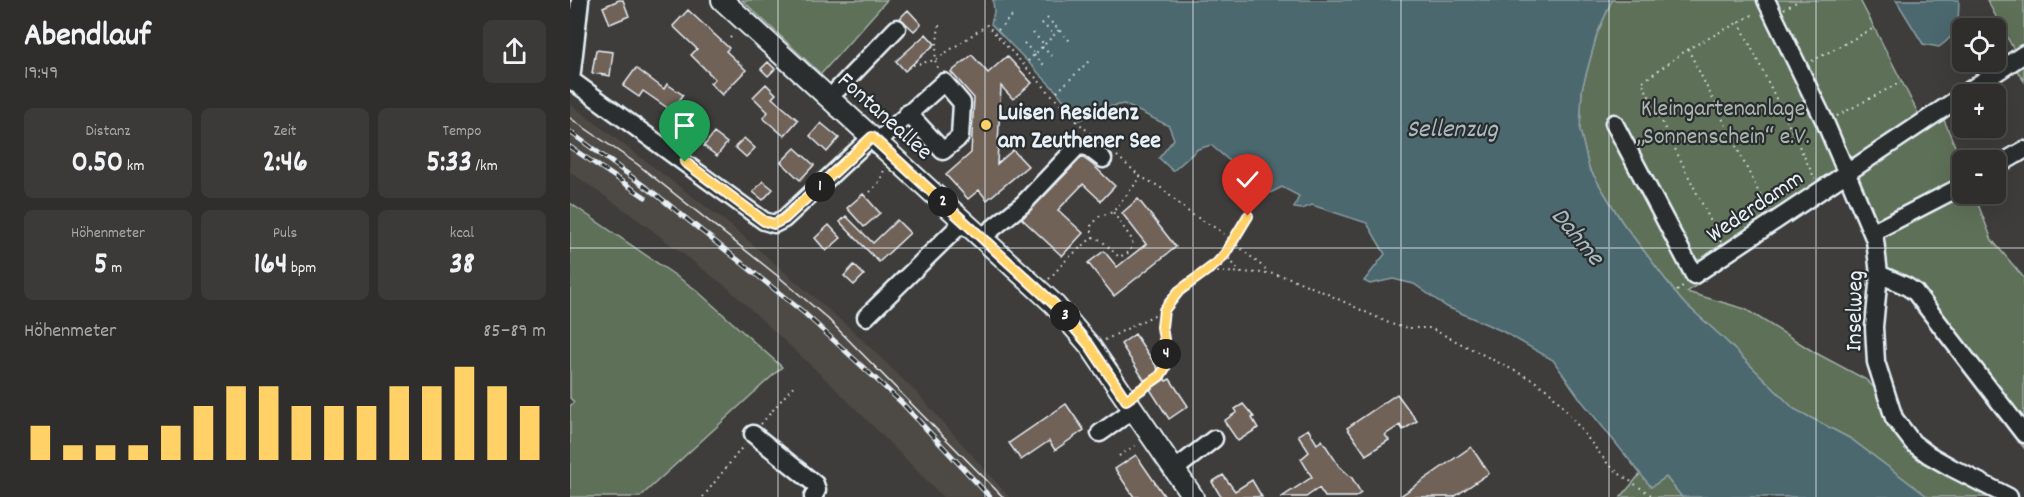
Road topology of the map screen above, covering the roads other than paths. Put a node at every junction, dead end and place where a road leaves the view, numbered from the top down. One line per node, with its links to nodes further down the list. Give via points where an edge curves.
1 (580, 0): 11 (street, via 571,80 764,221 774,224 784,219)
2 (723, 0): 11 (main road, Fontaneallee)
3 (1770, 7): 15 (street, Inselweg)
4 (897, 28): 7 (street)
5 (2024, 54): 6 (street, Wederdamm)
6 (1979, 84)
7 (838, 89)
8 (1952, 102): 15 (street, Wederdamm)
9 (908, 113): 9 (street, via 944,81 962,103 960,137 943,151); 11 (street)
10 (1614, 123): 15 (street, Wederdamm, via 1694,276)
11 (874, 140): 17 (main road, Fontaneallee)
12 (2024, 150): 14 (street)
13 (1109, 157): 19 (street, via 1086,146 1077,147 1023,204)
14 (2006, 161)
15 (1847, 172): 18 (street, Inselweg)
16 (1952, 191): 18 (street)
17 (964, 221): 19 (main road, Fontaneallee); 21 (street)
18 (1873, 232): 20 (street, Inselweg)
19 (982, 237): 22 (main road, Fontaneallee, via 1095,345)
20 (1879, 274): 25 (street, via 1915,292); 30 (street, Inselweg, via 1874,327 1876,362 1894,418 1913,443 1929,455)
21 (866, 317)
22 (1130, 405): 23 (street); 27 (main road, Fontaneallee)
23 (1100, 433)
24 (753, 434): 28 (street, via 815,484)
25 (2024, 434)
26 (1214, 439): 27 (street)
27 (1174, 470): 29 (main road, Fontaneallee)
28 (813, 497)
29 (1193, 497)
30 (2010, 497)

